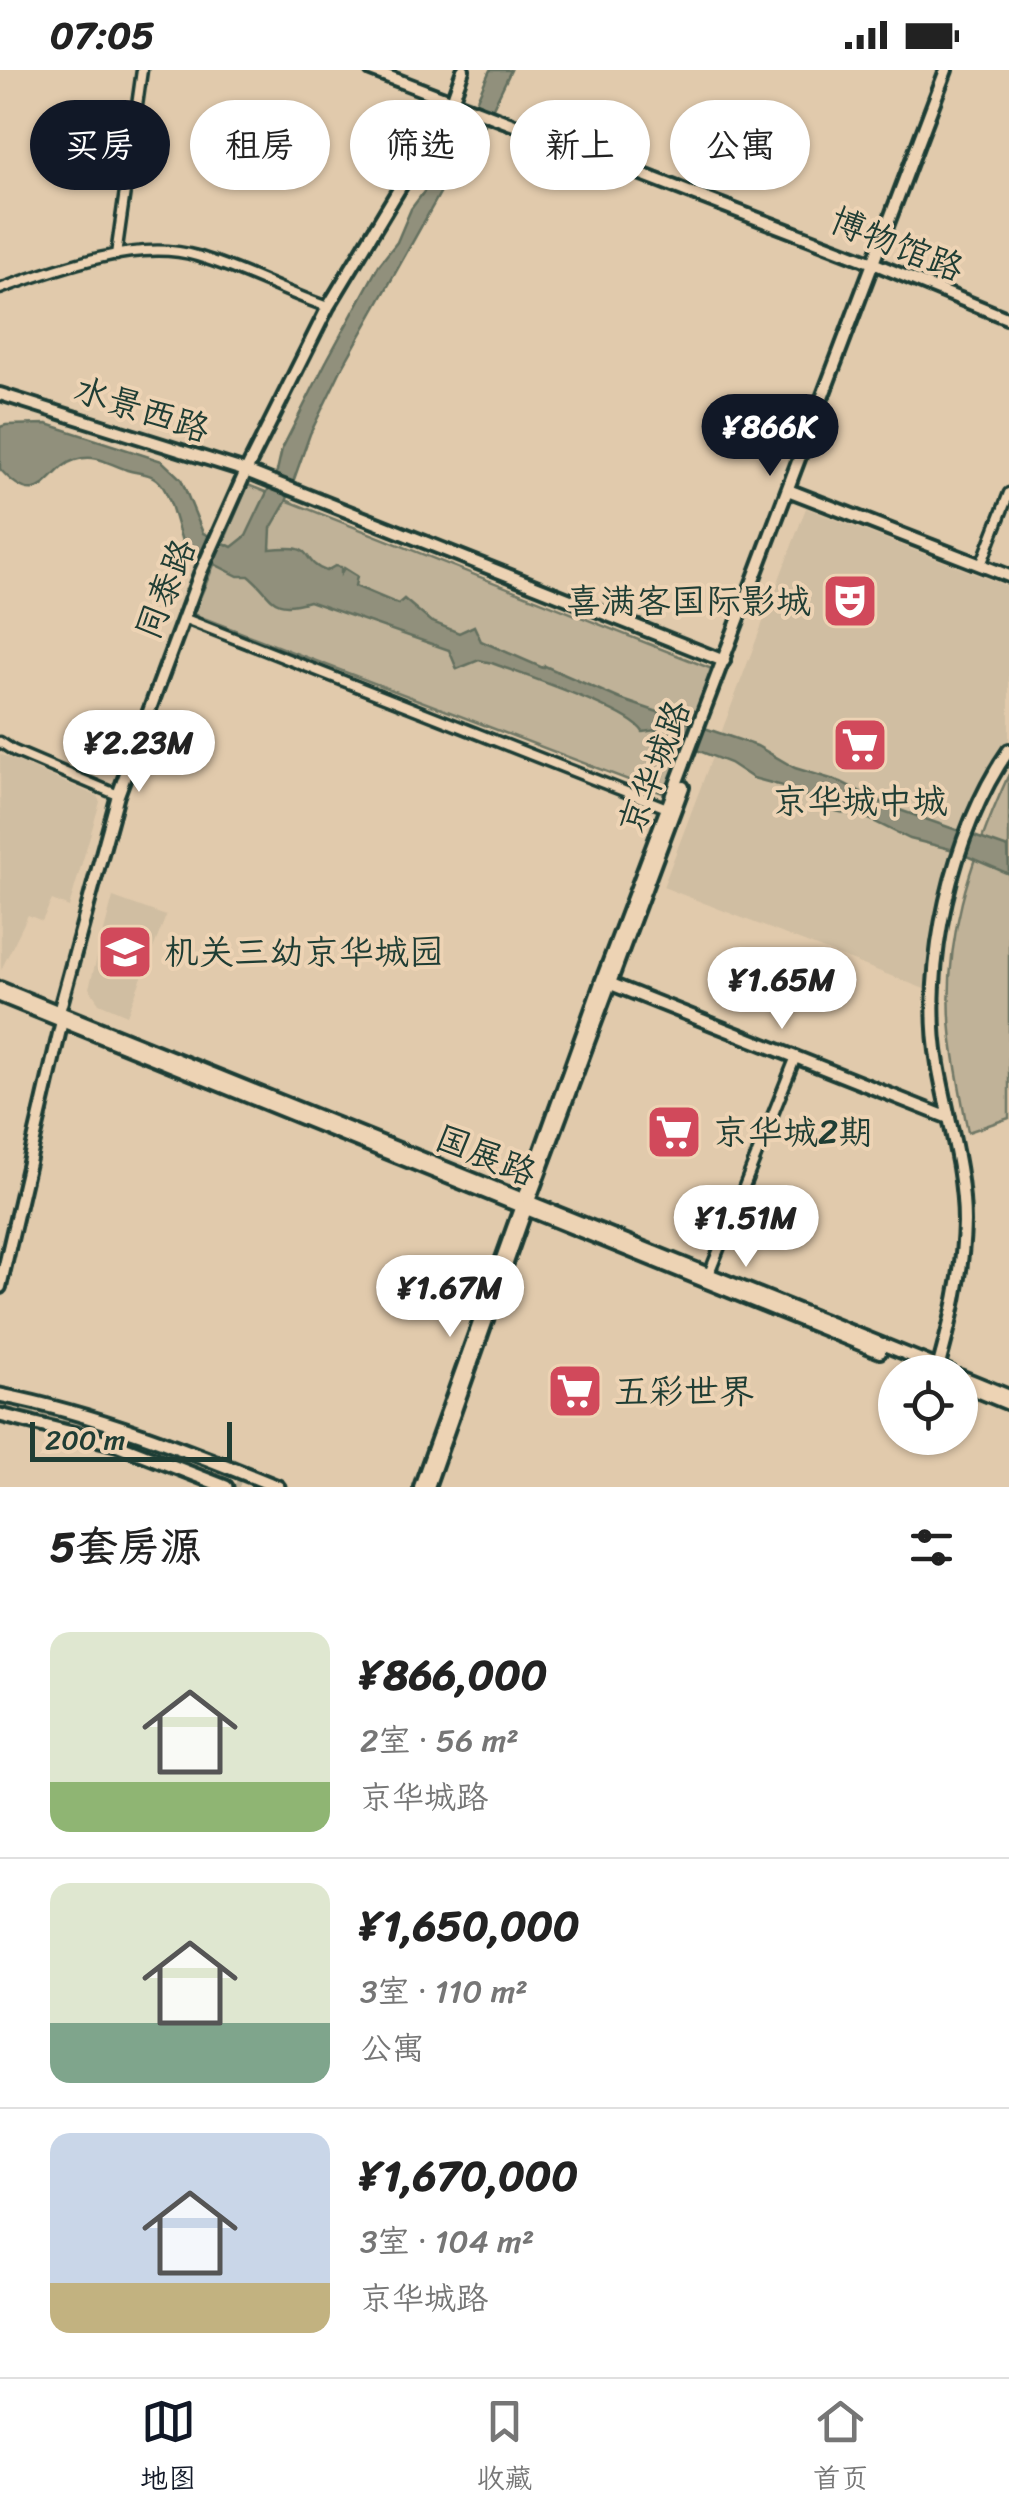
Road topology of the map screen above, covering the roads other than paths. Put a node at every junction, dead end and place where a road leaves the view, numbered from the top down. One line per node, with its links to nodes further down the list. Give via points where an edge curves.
1 (142, 70): 9 (street)
2 (372, 70): 5 (street, 博物馆路)
3 (463, 70): 6 (street, 同泰路)
4 (950, 70): 10 (street, 京华城路)
5 (449, 100)
6 (452, 100)
7 (490, 116): 10 (street, 博物馆路)
8 (398, 190): 12 (street, 同泰路)
9 (116, 256): 11 (street); 12 (street, via 194,254)
10 (876, 265): 13 (street, 博物馆路); 16 (street, 京华城路)
11 (0, 289)
12 (328, 307): 15 (street, 同泰路)
13 (1009, 320)
14 (0, 394): 15 (street, 水景西路)
15 (246, 471): 20 (street, 同泰路); 21 (street, 水景西路)
16 (791, 491): 18 (street); 21 (street, 京华城路); 22 (street, 京华城路)
17 (1009, 493): 18 (street)
18 (982, 565): 19 (street)
19 (1009, 576)
20 (182, 618): 26 (street, 同泰路); 27 (street)
21 (724, 660): 22 (street, 京华城路)
22 (709, 710): 25 (street, 京华城路)
23 (0, 742): 26 (street)
24 (1009, 750): 33 (street, via 974,818 942,912 934,964 937,1060)
25 (690, 760): 27 (street, 京华城路); 28 (street, 京华城路)
26 (118, 795): 31 (street, 同泰路)
27 (667, 808): 28 (street, 京华城路)
28 (606, 982): 32 (street); 34 (street, 京华城路)
29 (0, 988): 31 (street, 国展路)
30 (0, 996): 31 (street, 国展路)
31 (61, 1016): 34 (street, 国展路); 36 (street, 同泰路)
32 (795, 1058): 33 (street); 35 (street)
33 (949, 1118): 38 (street, via 964,1221 959,1284)
34 (524, 1204): 35 (street, 国展路); 47 (street, 京华城路); 48 (street, 京华城路)
35 (707, 1280): 37 (street, 国展路)
36 (0, 1287)
37 (896, 1355)
38 (940, 1355)
39 (978, 1383): 42 (street)
40 (978, 1391): 43 (street)
41 (0, 1394): 46 (main road, via 111,1423)
42 (1009, 1396)
43 (1009, 1404)
44 (0, 1415): 45 (main road, via 116,1444)
45 (226, 1487)
46 (278, 1487)
47 (420, 1487)
48 (428, 1487)

